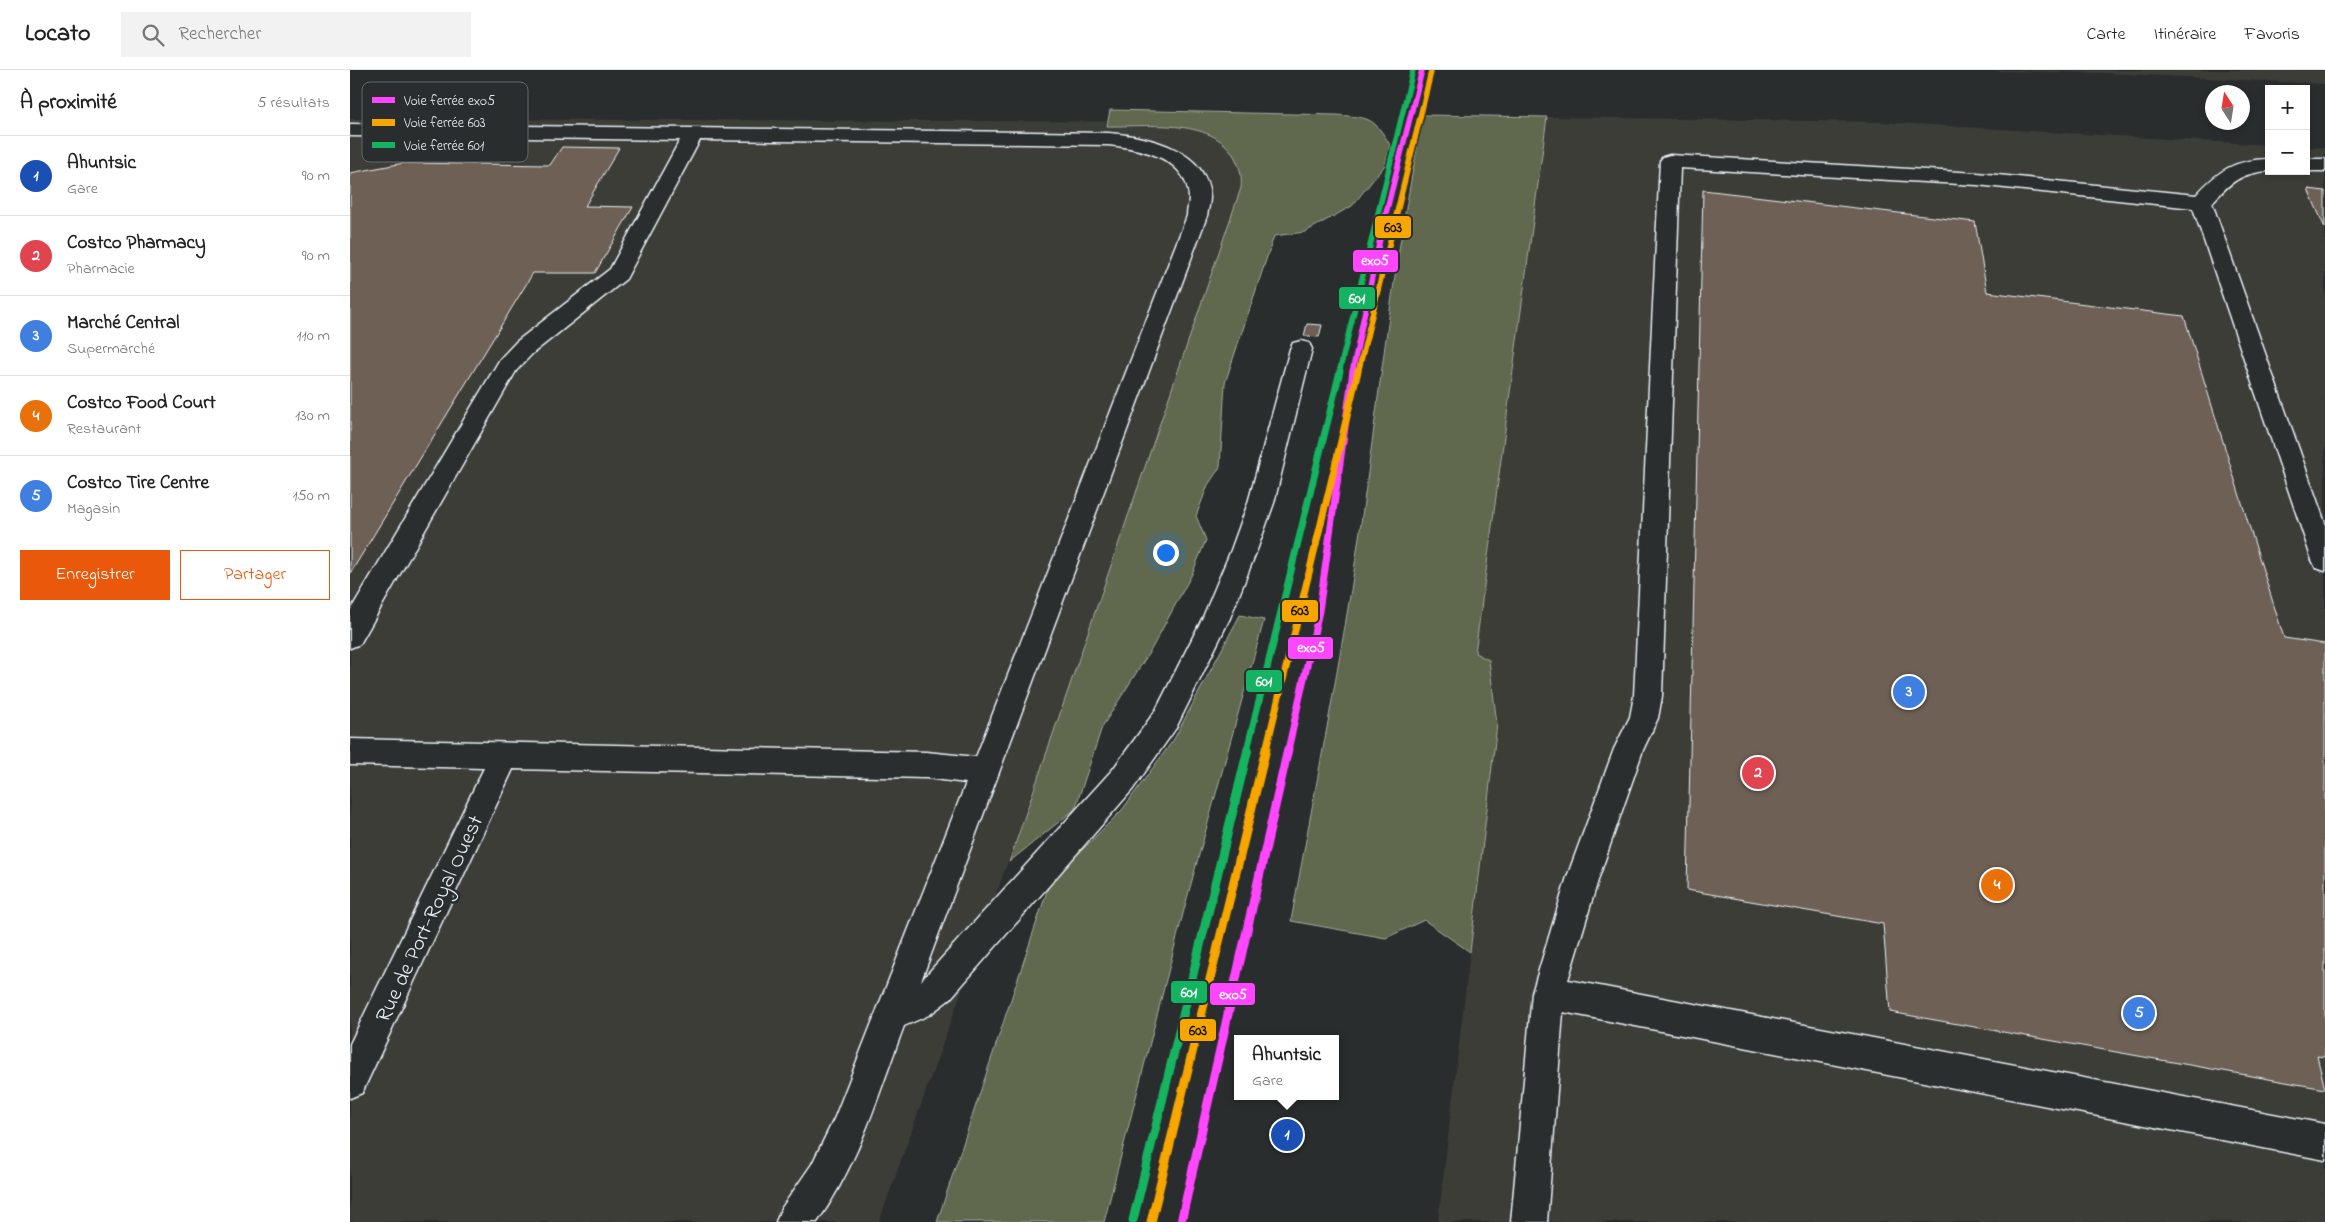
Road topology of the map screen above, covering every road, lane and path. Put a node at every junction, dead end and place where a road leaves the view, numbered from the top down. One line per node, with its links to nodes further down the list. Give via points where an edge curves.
1 (528, 132): 2 (street)
2 (694, 133): 9 (street, via 618,274 519,352 508,365); 12 (street, via 1121,140 1146,144 1168,153 1185,165 1196,181 1201,198 1198,216)
3 (2265, 165): 6 (street, via 2247,166 2227,174)
4 (2310, 165): 5 (street)
5 (2325, 165)
6 (2202, 202): 8 (street); 13 (street, via 1977,179 1670,161 1648,696 1644,718 1629,749 1583,877)
7 (1301, 349): 14 (street, via 1262,503 1216,618 1166,719 1123,779 938,987 923,1001)
8 (2325, 560)
9 (350, 636)
10 (350, 752): 11 (street)
11 (505, 755): 12 (street, via 926,765); 15 (street, Rue de Port-Royal Ouest)
12 (983, 771): 14 (street)
13 (1548, 993): 16 (street); 18 (street)
14 (892, 1013): 17 (street, via 835,1157 821,1185)
15 (350, 1081)
16 (2325, 1142)
17 (794, 1222)
18 (1528, 1222)

